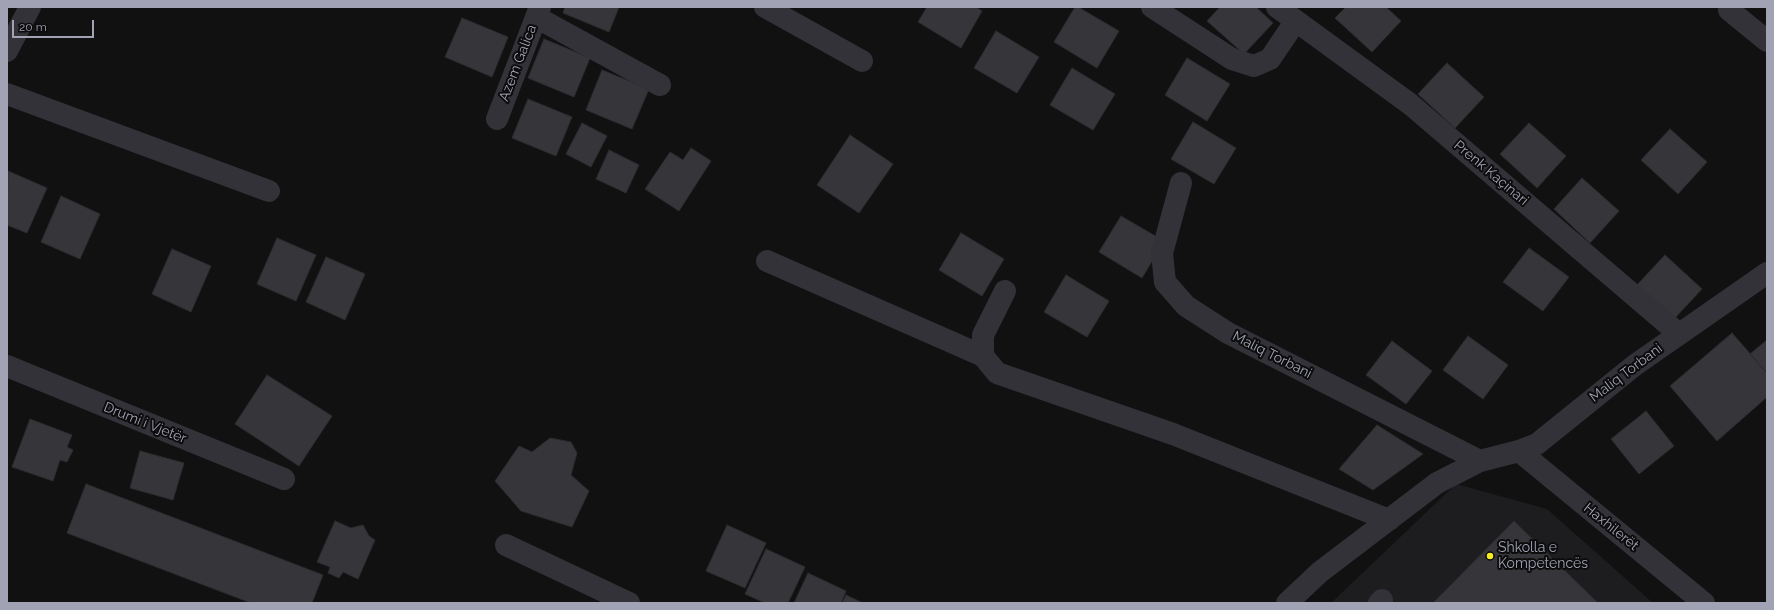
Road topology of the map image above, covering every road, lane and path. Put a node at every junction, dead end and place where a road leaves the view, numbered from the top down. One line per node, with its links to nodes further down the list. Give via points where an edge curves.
1 (30, 7): 9 (street)
2 (765, 7): 10 (street)
3 (1152, 7): 7 (street, via 1232,59 1254,66 1270,59)
4 (1277, 7): 7 (street, Prenk Kaçinari)
5 (1729, 10): 8 (street)
6 (538, 12): 11 (street); 13 (street, Azem Galica)
7 (1295, 22): 19 (street, Prenk Kaçinari, via 1410,104)
8 (1767, 41)
9 (7, 51)
10 (862, 61)
11 (660, 85)
12 (7, 94): 15 (street)
13 (497, 119)
14 (1181, 183): 23 (street, Maliq Torbani, via 1162,253 1165,282 1186,306 1228,333)
15 (269, 191)
16 (767, 261): 20 (street)
17 (1767, 273): 19 (street, Maliq Torbani)
18 (1005, 291): 20 (street, via 983,335)
19 (1679, 334): 22 (street, Maliq Torbani, via 1634,365 1537,444)
20 (983, 356): 25 (street, via 997,373 1174,434)
21 (7, 366): 24 (street, Drumi i Vjetër)
22 (1519, 451): 23 (street, Maliq Torbani); 29 (street, Haxhilerët)
23 (1480, 461): 25 (street, Maliq Torbani, via 1437,483)
24 (284, 480)
25 (1389, 520): 28 (street, Maliq Torbani, via 1320,572)
26 (506, 545): 27 (street)
27 (630, 603)
28 (1287, 603)
29 (1704, 603)

